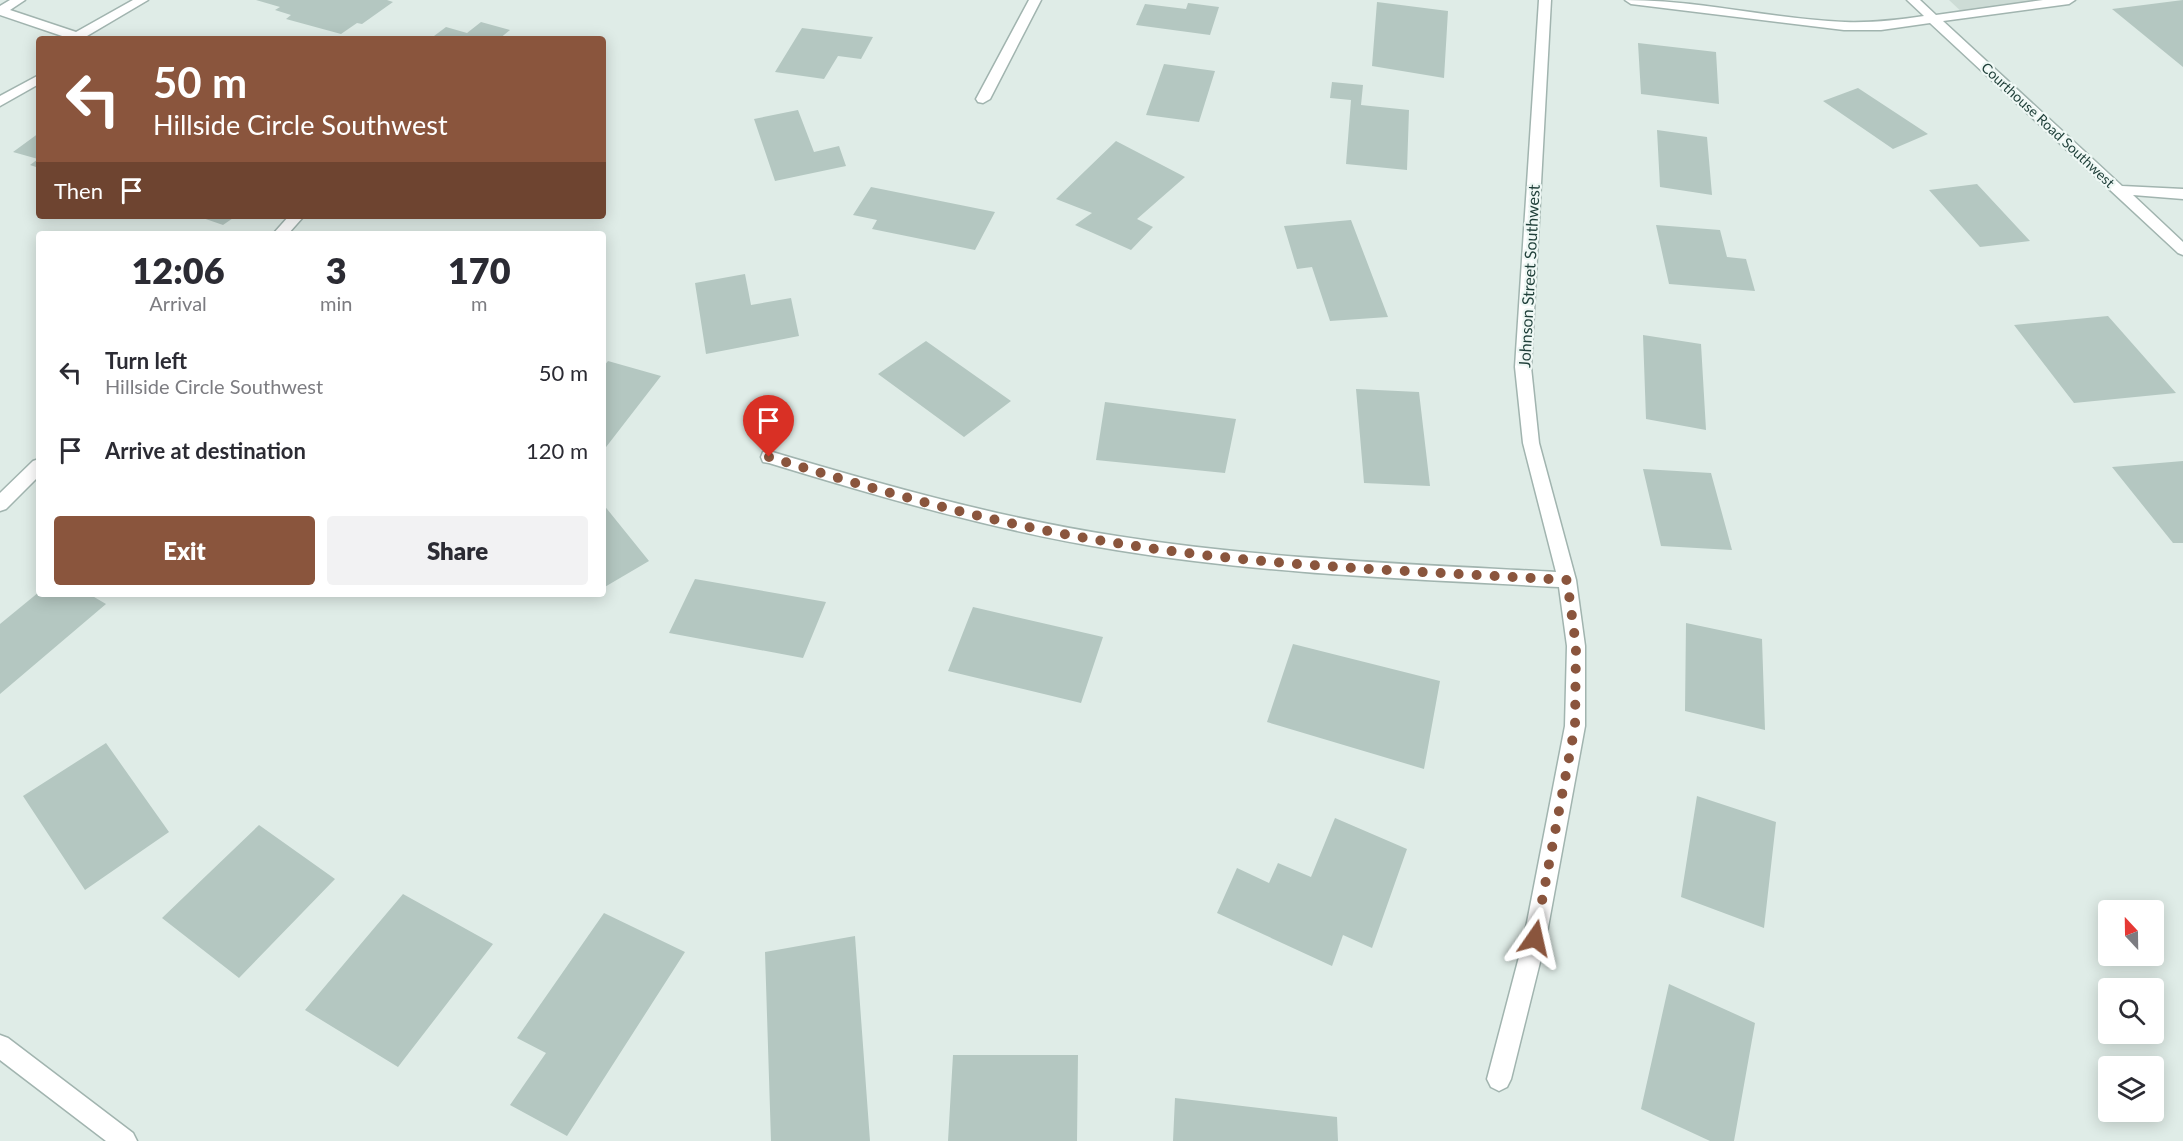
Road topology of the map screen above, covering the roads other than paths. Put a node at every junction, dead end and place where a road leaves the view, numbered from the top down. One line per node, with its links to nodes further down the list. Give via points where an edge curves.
1 (19, 0): 8 (street)
2 (142, 0): 11 (street)
3 (1035, 0): 13 (street)
4 (1545, 0): 23 (street, Johnson Street Southwest, via 1523,367 1531,443)
5 (1631, 0): 9 (street, via 1844,27)
6 (1913, 0): 9 (street, Courthouse Road Southwest)
7 (2069, 0): 9 (street)
8 (0, 11): 10 (street)
9 (1932, 18): 15 (street, Courthouse Road Southwest)
10 (74, 36)
11 (83, 36)
12 (36, 81): 14 (street)
13 (983, 99)
14 (0, 102)
15 (2118, 190): 16 (street); 19 (street, Courthouse Road Southwest)
16 (2183, 194)
17 (294, 219): 18 (street)
18 (283, 231)
19 (2183, 250)
20 (769, 457): 23 (street, via 1000,521 1115,543 1227,558)
21 (36, 469): 22 (street)
22 (0, 504)
23 (1567, 580): 25 (street, Johnson Street Southwest, via 1576,646 1575,726 1535,938)
24 (0, 1046): 26 (street)
25 (1499, 1079)
26 (125, 1141)

